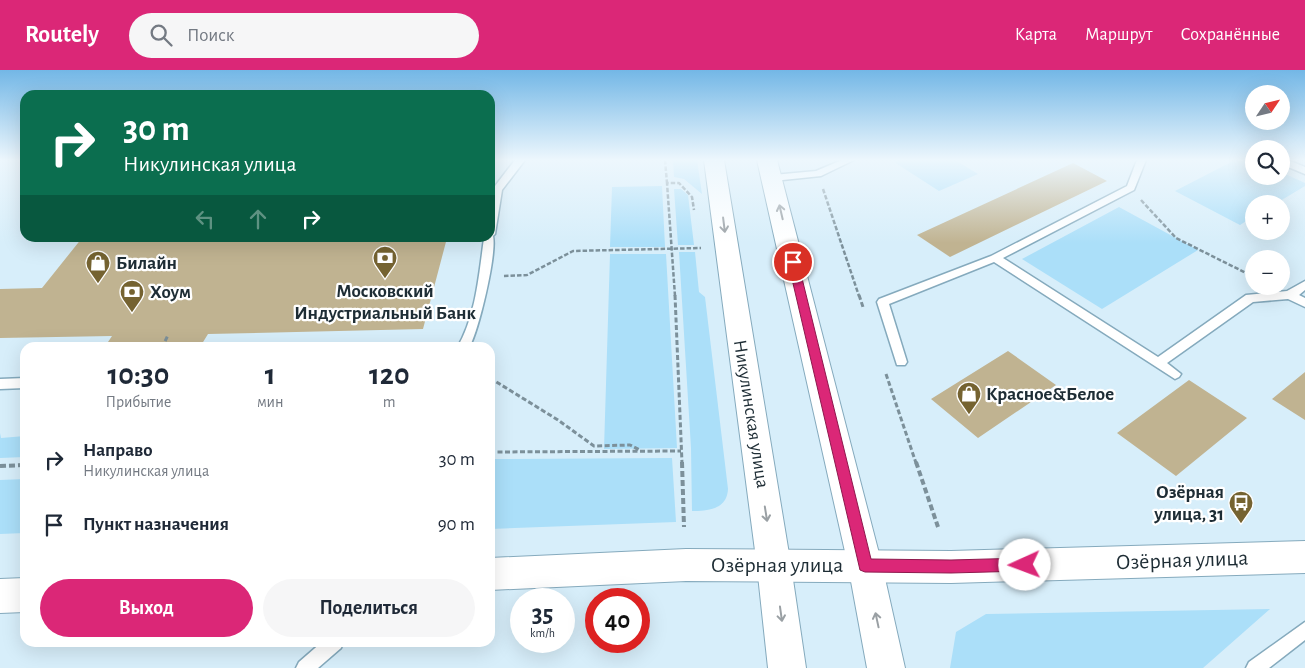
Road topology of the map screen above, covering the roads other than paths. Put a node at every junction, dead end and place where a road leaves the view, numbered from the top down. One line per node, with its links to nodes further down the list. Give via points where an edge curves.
1 (499, 188): 5 (lane)
2 (718, 188): 18 (main road, Никулинская улица, one-way to 18)
3 (775, 188): 19 (main road, one-way to 3)
4 (1131, 188): 7 (lane)
5 (495, 203)
6 (489, 242): 11 (lane)
7 (995, 258): 12 (lane, via 883,302); 13 (lane)
8 (1305, 285): 9 (lane)
9 (1290, 295): 10 (lane); 13 (lane, via 1250,298)
10 (1305, 303)
11 (467, 342)
12 (902, 362)
13 (1158, 363): 14 (lane)
14 (1175, 374)
15 (20, 383): 16 (lane)
16 (0, 384)
17 (1302, 562): 19 (main road, Озёрная улица)
18 (774, 566): 19 (main road, Озёрная улица); 20 (main road, Озёрная улица, via 686,565); 26 (main road, Никулинская улица, one-way to 26)
19 (865, 566): 27 (main road, one-way to 19)
20 (495, 574)
21 (0, 596): 22 (main road)
22 (20, 596)
23 (1305, 630): 28 (lane)
24 (329, 647): 25 (lane)
25 (305, 668)
26 (787, 668)
27 (886, 668)
28 (1255, 668)

